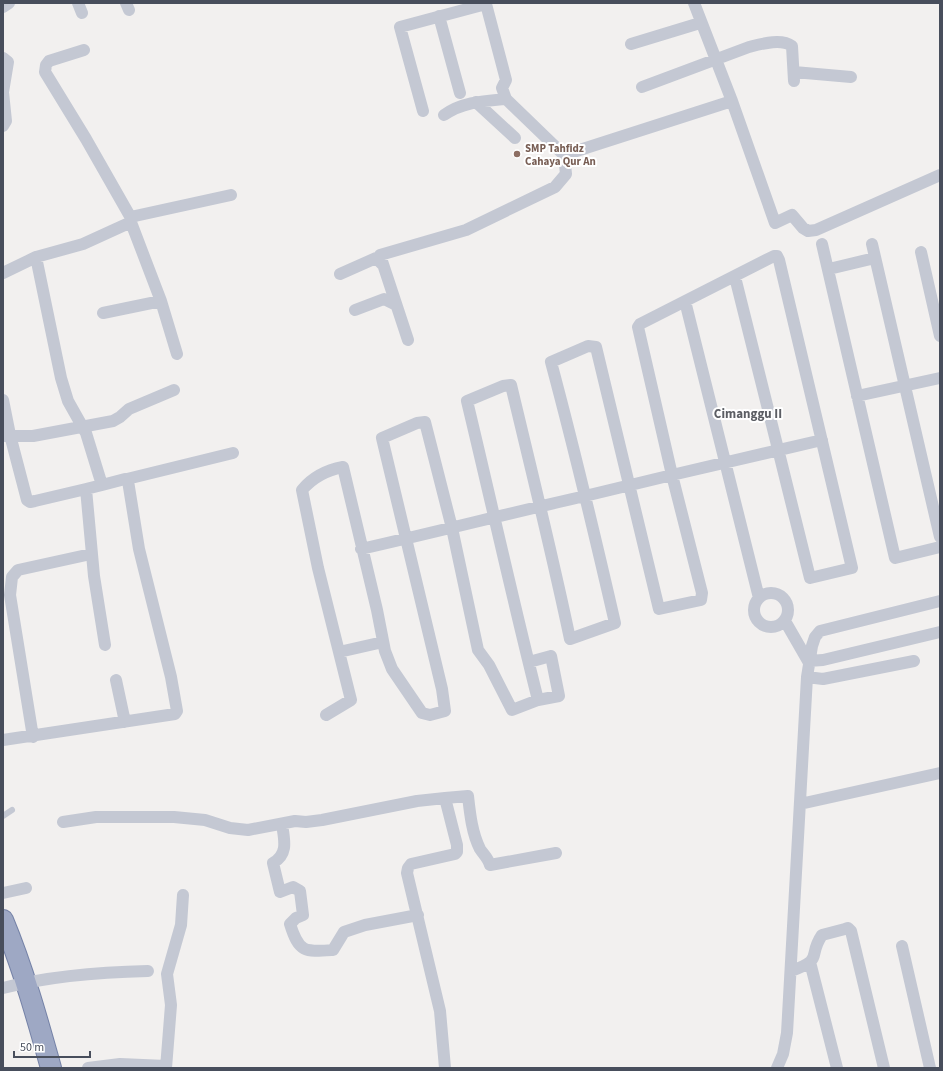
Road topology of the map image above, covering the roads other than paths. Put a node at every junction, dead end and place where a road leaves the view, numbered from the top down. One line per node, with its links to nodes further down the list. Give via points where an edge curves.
1 (9, 3): 3 (street)
2 (694, 3): 5 (street)
3 (3, 7)
4 (439, 16): 12 (street); 13 (street, via 486,4 506,80 502,88); 16 (street, via 400,27)
5 (700, 23): 6 (street); 9 (street)
6 (631, 44)
7 (84, 50): 23 (street, via 49,61 45,72 86,139)
8 (3, 58): 18 (street, via 8,62 3,92 6,122)
9 (716, 61): 10 (street, via 759,44 788,43 793,47 794,77); 11 (street); 14 (street)
10 (851, 77)
11 (642, 87)
12 (460, 93)
13 (506, 99): 15 (street); 20 (street)
14 (732, 101): 20 (street); 21 (street, via 775,223 792,215 803,228 808,231 816,230)
15 (476, 102): 17 (street, via 455,107); 19 (street)
16 (423, 111)
17 (444, 115)
18 (3, 126)
19 (515, 138)
20 (564, 154): 29 (street, via 565,178 555,187 466,230 380,255)
21 (940, 175)
22 (231, 196): 23 (street)
23 (129, 220): 27 (street, via 78,246); 34 (street)
24 (822, 244): 30 (street)
25 (872, 244): 28 (street)
26 (921, 252): 39 (street)
27 (36, 257): 31 (street); 47 (street, via 61,378 70,408)
28 (875, 258): 30 (street); 43 (street)
29 (383, 264): 32 (street, via 376,258); 36 (street)
30 (829, 269): 45 (street)
31 (3, 272)
32 (340, 274)
33 (735, 277): 35 (street); 49 (street, via 777,256); 50 (street)
34 (161, 301): 38 (street); 41 (street)
35 (685, 301): 52 (street); 53 (street, via 640,324 638,328)
36 (396, 305): 37 (street, via 384,299); 40 (street)
37 (355, 310)
38 (103, 313)
39 (940, 336)
40 (408, 340)
41 (177, 354)
42 (940, 378): 43 (street)
43 (905, 386): 45 (street); 62 (street)
44 (174, 390): 47 (street, via 129,409 117,419)
45 (858, 396): 64 (street, via 895,558)
46 (3, 400): 48 (street)
47 (82, 426): 48 (street, via 33,436); 55 (street)
48 (6, 435): 57 (street, via 29,501)
49 (822, 440): 50 (street); 50 (street, via 852,568 810,578)
50 (778, 449): 52 (street)
51 (233, 453): 54 (street)
52 (726, 462): 53 (street); 67 (street)
53 (672, 475): 56 (street); 56 (street, via 702,593 701,600 659,609)
54 (126, 479): 55 (street); 81 (street, via 129,483 139,549 178,709 175,714)
55 (102, 485): 57 (street)
56 (630, 485): 58 (street); 58 (street, via 596,347 588,346 551,362)
57 (86, 489): 66 (street)
58 (585, 496): 59 (street); 59 (street, via 615,623 570,638)
59 (541, 507): 60 (street); 60 (street, via 511,385 503,386 467,401)
60 (494, 518): 61 (street); 76 (street)
61 (452, 528): 63 (street); 63 (street, via 425,422 417,423 382,438); 79 (street, via 478,650 489,664 512,710)
62 (940, 537)
63 (406, 539): 65 (street); 71 (street, via 445,711 430,715 422,713 392,669)
64 (940, 547)
65 (361, 549): 71 (street); 73 (street, via 343,467 330,470 302,490)
66 (91, 554): 72 (street); 82 (street, via 18,570 12,577 10,595)
67 (759, 598): 69 (street, via 767,593 782,597 789,611); 69 (street, via 754,609 760,623 770,627 781,625)
68 (940, 601): 74 (street, via 820,632 813,640)
69 (785, 621): 74 (street)
70 (940, 632): 74 (street, via 823,660)
71 (383, 642): 73 (street)
72 (105, 645)
73 (339, 652): 80 (street, via 351,700)
74 (808, 661): 77 (street)
75 (914, 661): 77 (street, via 823,678)
76 (528, 662): 79 (street); 79 (street, via 551,656 559,696)
77 (807, 677): 86 (street)
78 (116, 680): 81 (street)
79 (538, 700)
80 (326, 715)
81 (125, 722): 82 (street)
82 (33, 737): 83 (street)
83 (3, 740)
84 (940, 773): 86 (street)
85 (445, 798): 90 (street, via 322,820); 91 (street, via 468,796 472,824 480,849 490,865); 95 (street, via 457,852 416,862 408,868)
86 (800, 804): 100 (street)
87 (12, 810): 88 (lane)
88 (3, 816)
89 (63, 822): 90 (street, via 127,816 192,818 241,830)
90 (282, 824): 95 (street, via 285,847 281,858 273,863 280,892 293,887 300,891 303,915 290,924 301,948 334,950 344,932)
91 (556, 853)
92 (26, 888): 93 (street)
93 (3, 893)
94 (183, 895): 103 (street, via 181,925 167,974 171,1010)
95 (418, 915): 106 (street, via 440,1011)
96 (3, 920): 101 (highway)
97 (902, 946): 110 (street)
98 (810, 962): 100 (street); 108 (street); 109 (street, via 814,958 822,935 848,928 851,931)
99 (148, 971): 101 (street, via 88,973)
100 (790, 971): 107 (street, via 787,1033 783,1054)
101 (26, 983): 102 (street); 104 (highway)
102 (3, 988)
103 (166, 1067): 105 (street, via 120,1064)
104 (51, 1068)
105 (88, 1068)
106 (445, 1068)
107 (776, 1068)
108 (837, 1068)
109 (884, 1068)
110 (930, 1068)

